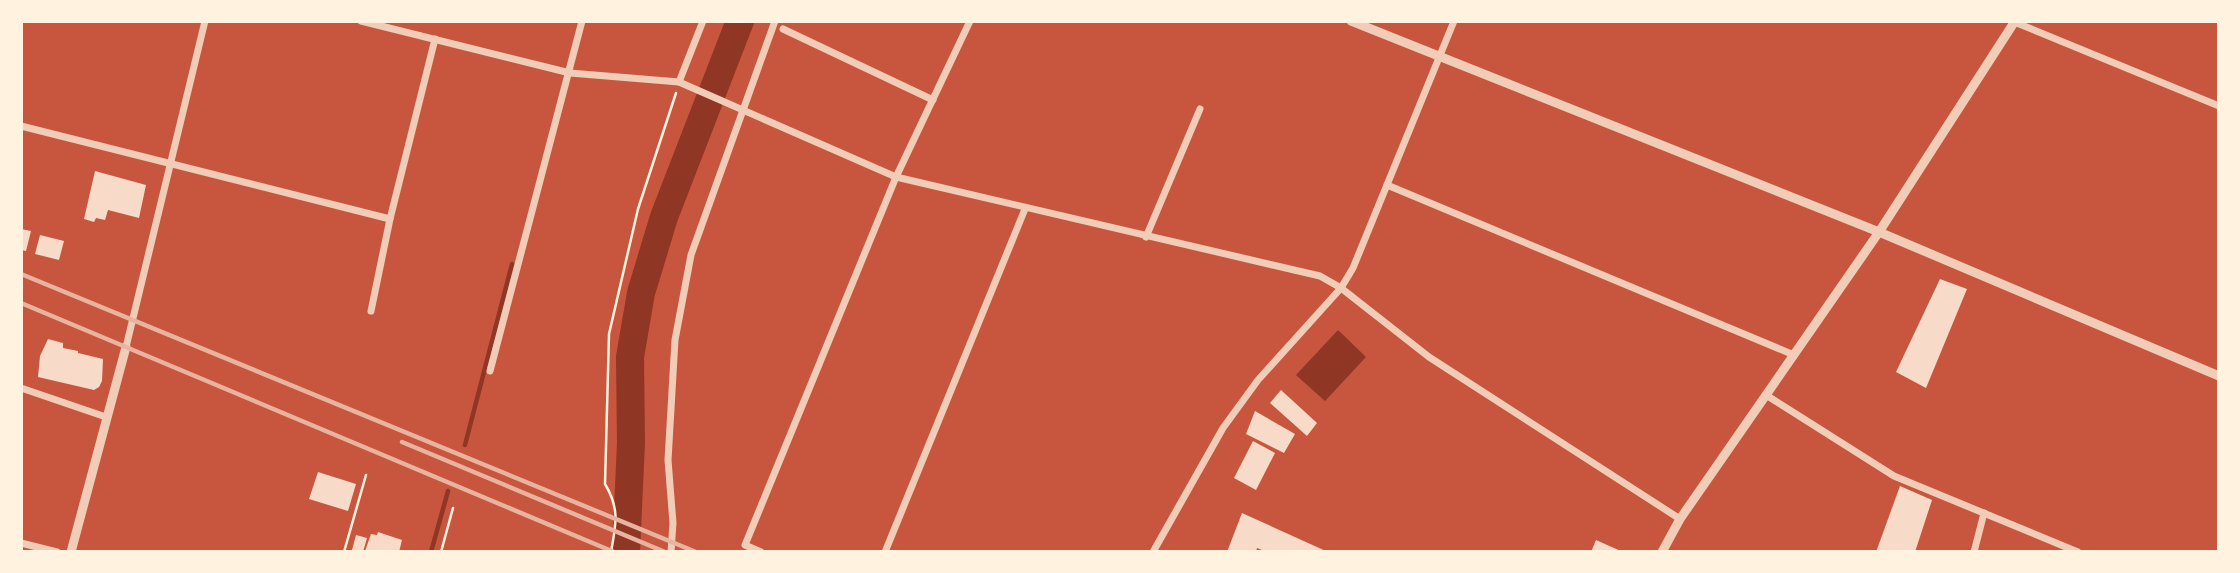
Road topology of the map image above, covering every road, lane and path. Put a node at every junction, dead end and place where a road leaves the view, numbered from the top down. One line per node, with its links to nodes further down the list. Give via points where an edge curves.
1 (205, 21): 20 (street)
2 (361, 21): 11 (street)
3 (582, 21): 13 (street)
4 (702, 21): 14 (street)
5 (775, 21): 17 (street)
6 (970, 21): 15 (street)
7 (1351, 21): 12 (street)
8 (1454, 21): 12 (street)
9 (2013, 21): 16 (street); 25 (street)
10 (783, 29): 15 (street)
11 (435, 39): 13 (street); 24 (street)
12 (1440, 55): 22 (street); 25 (street)
13 (570, 73): 14 (street); 31 (street)
14 (680, 82): 17 (street); 45 (path, via 639,209 609,334 605,484 618,515)
15 (933, 100): 21 (street)
16 (2219, 106)
17 (740, 109): 21 (street); 46 (street, via 699,225 676,340 668,460)
18 (1200, 109): 26 (street)
19 (21, 126): 20 (street)
20 (169, 165): 24 (street); 29 (street)
21 (896, 177): 23 (street); 47 (street, via 745,545)
22 (1387, 185): 27 (street, via 1353,268); 30 (street)
23 (1025, 209): 26 (street); 48 (street)
24 (390, 219): 28 (street)
25 (1879, 232): 30 (street); 32 (street)
26 (1146, 237): 27 (street, via 1320,276)
27 (1340, 288): 39 (street, via 1429,357); 49 (street, via 1258,380 1223,428)
28 (371, 311)
29 (126, 347): 35 (street)
30 (1794, 355): 34 (street)
31 (490, 371)
32 (2219, 376)
33 (21, 388): 35 (street)
34 (1766, 395): 38 (street, via 1894,476); 39 (street)
35 (106, 417): 42 (street)
36 (366, 475): 43 (path)
37 (453, 508): 44 (path)
38 (1984, 513): 51 (street); 52 (street)
39 (1681, 519): 50 (street)
40 (21, 543): 41 (street)
41 (57, 552)
42 (71, 552)
43 (344, 552)
44 (441, 552)
45 (611, 552)
46 (671, 552)
47 (761, 552)
48 (884, 552)
49 (1153, 552)
50 (1662, 552)
51 (1974, 552)
52 (2078, 552)

